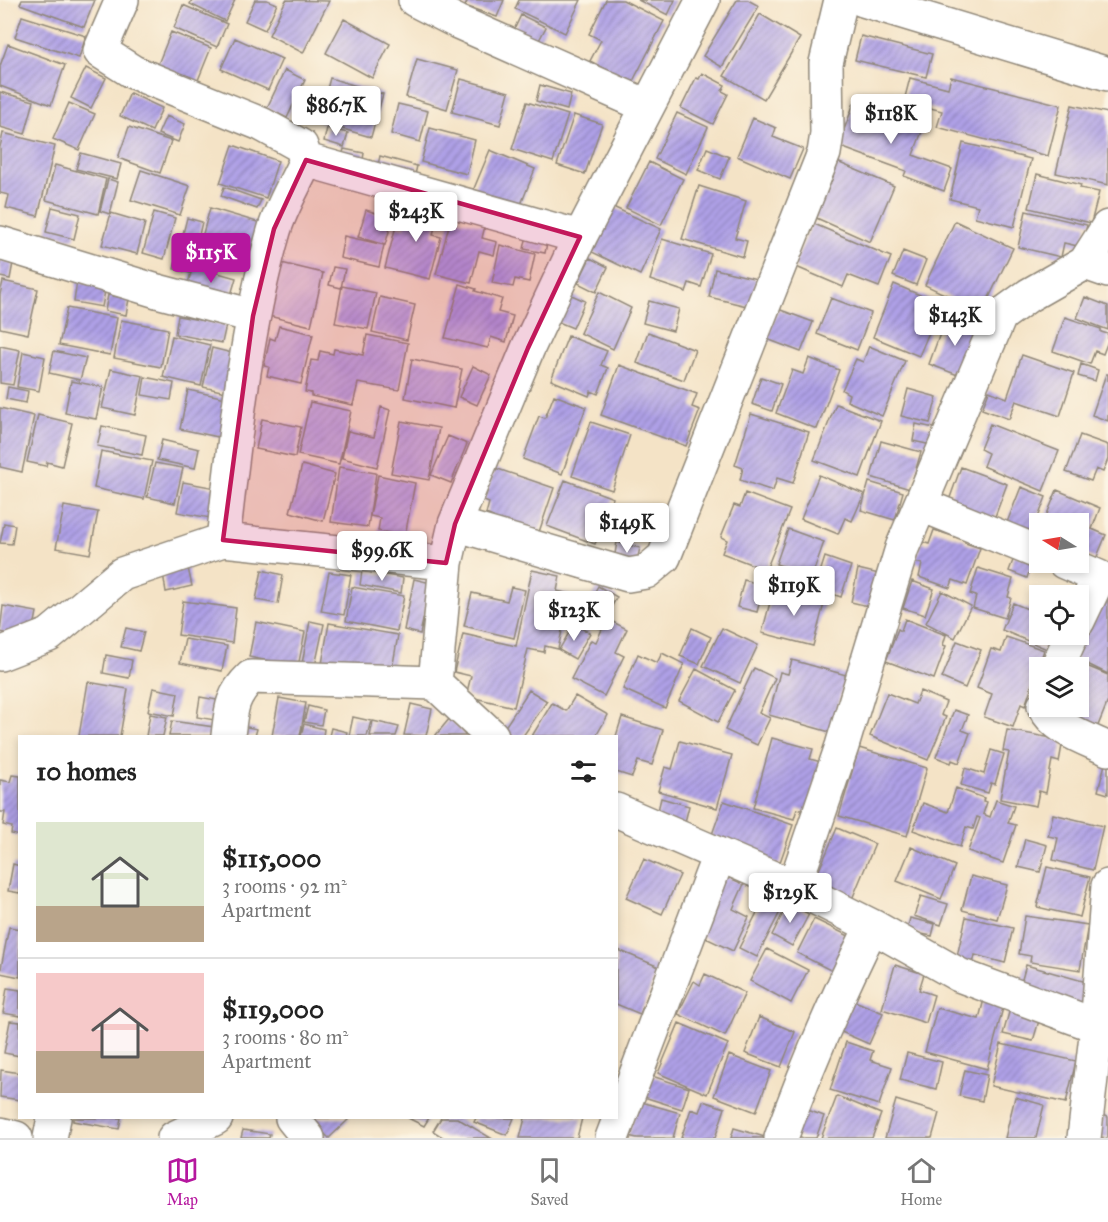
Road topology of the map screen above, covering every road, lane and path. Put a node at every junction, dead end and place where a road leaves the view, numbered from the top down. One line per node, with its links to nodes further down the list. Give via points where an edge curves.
1 (122, 0): 8 (street, via 100,51 133,72 261,124 301,146)
2 (415, 0): 7 (street)
3 (704, 0): 7 (street)
4 (841, 0): 15 (street, via 826,63 824,153 664,558 646,572 628,575)
5 (863, 0): 6 (street)
6 (1108, 74)
7 (647, 106): 10 (street)
8 (306, 160): 10 (street); 13 (street, via 274,229)
9 (1108, 227): 12 (street)
10 (580, 237): 15 (street, via 528,348)
11 (0, 243): 13 (street)
12 (1096, 267): 14 (street, via 1029,295 1000,316)
13 (253, 316): 16 (street)
14 (922, 505): 17 (street); 31 (street, via 902,548)
15 (456, 524): 18 (street)
16 (223, 540): 18 (street); 22 (street, via 122,574 49,635)
17 (1029, 549)
18 (446, 563): 23 (street)
19 (1089, 568): 20 (street)
20 (1105, 572): 21 (street)
21 (1089, 601)
22 (0, 654)
23 (435, 683): 25 (street, via 251,677 238,689); 26 (street)
24 (1048, 717): 27 (street)
25 (228, 735)
26 (491, 735)
27 (1108, 749)
28 (618, 811): 29 (street)
29 (719, 855): 31 (street); 42 (street)
30 (1108, 886): 33 (street)
31 (794, 887): 32 (street)
32 (872, 926): 33 (street, via 959,975); 43 (street, via 844,982)
33 (1103, 1029): 44 (street)
34 (54, 1119): 39 (street)
35 (214, 1119): 40 (street)
36 (293, 1119): 41 (street)
37 (0, 1134): 38 (street)
38 (16, 1138)
39 (50, 1138)
40 (174, 1138)
41 (308, 1138)
42 (612, 1138)
43 (781, 1138)
44 (1084, 1138)

